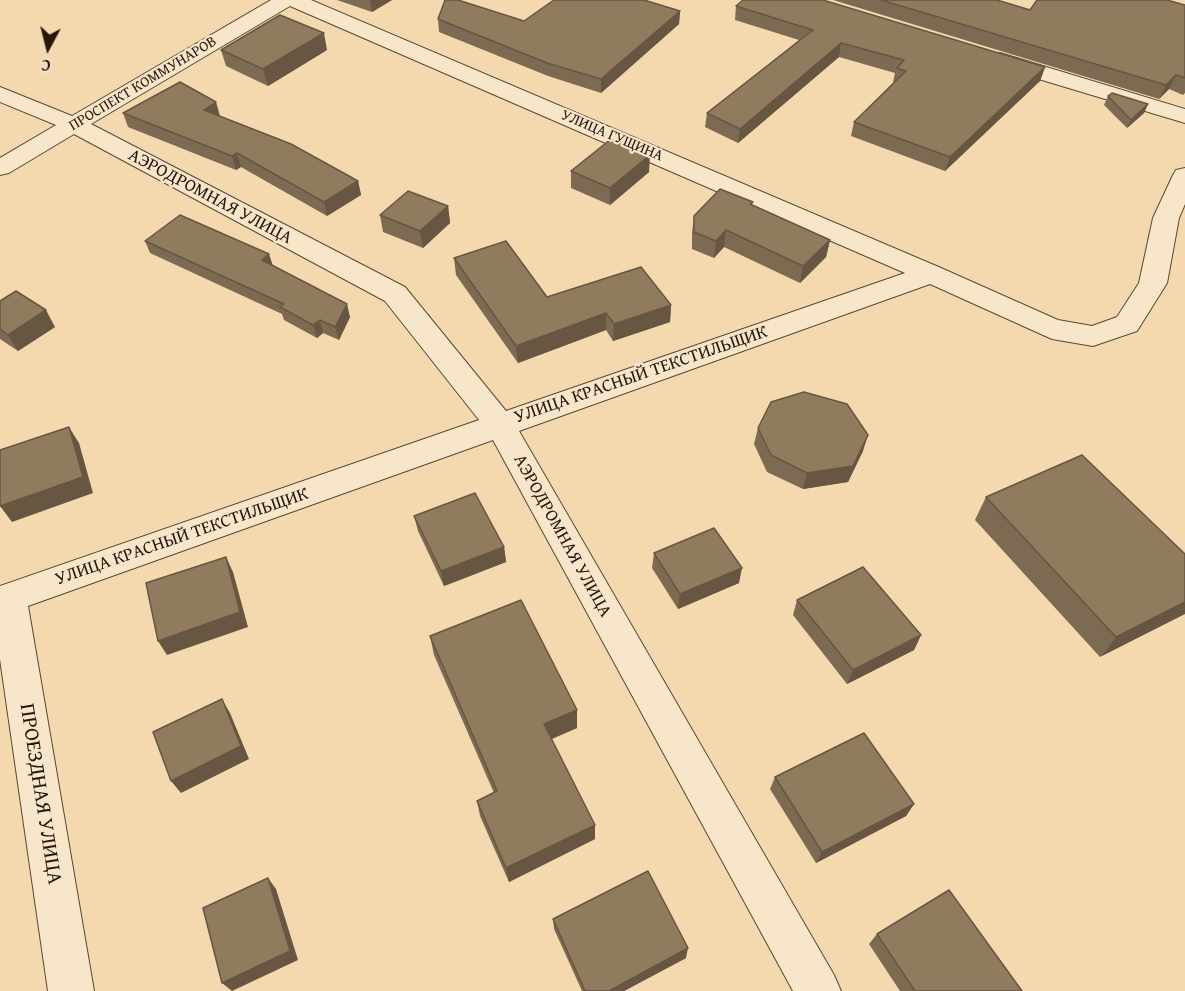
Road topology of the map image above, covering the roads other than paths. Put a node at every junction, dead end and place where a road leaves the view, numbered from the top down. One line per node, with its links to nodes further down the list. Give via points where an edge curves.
1 (286, 0): 6 (street, ПРОСПЕКТ КОММУНАРОВ)
2 (293, 0): 9 (street, УЛИЦА ГУЩИНА)
3 (983, 55): 5 (street)
4 (0, 94): 6 (street, АЭРОДРОМНАЯ УЛИЦА)
5 (1185, 116)
6 (75, 125): 7 (street, ПРОСПЕКТ КОММУНАРОВ); 10 (street, АЭРОДРОМНАЯ УЛИЦА, via 395,294)
7 (0, 168)
8 (1185, 176): 9 (street, via 1166,218 1153,283 1127,324 1093,336 1052,329)
9 (931, 274): 10 (street, УЛИЦА КРАСНЫЙ ТЕКСТИЛЬЩИК)
10 (500, 425): 11 (street, УЛИЦА КРАСНЫЙ ТЕКСТИЛЬЩИК); 13 (street, АЭРОДРОМНАЯ УЛИЦА)
11 (4, 599): 12 (street, ПРОЕЗДНАЯ УЛИЦА)
12 (72, 991)
13 (818, 991)

